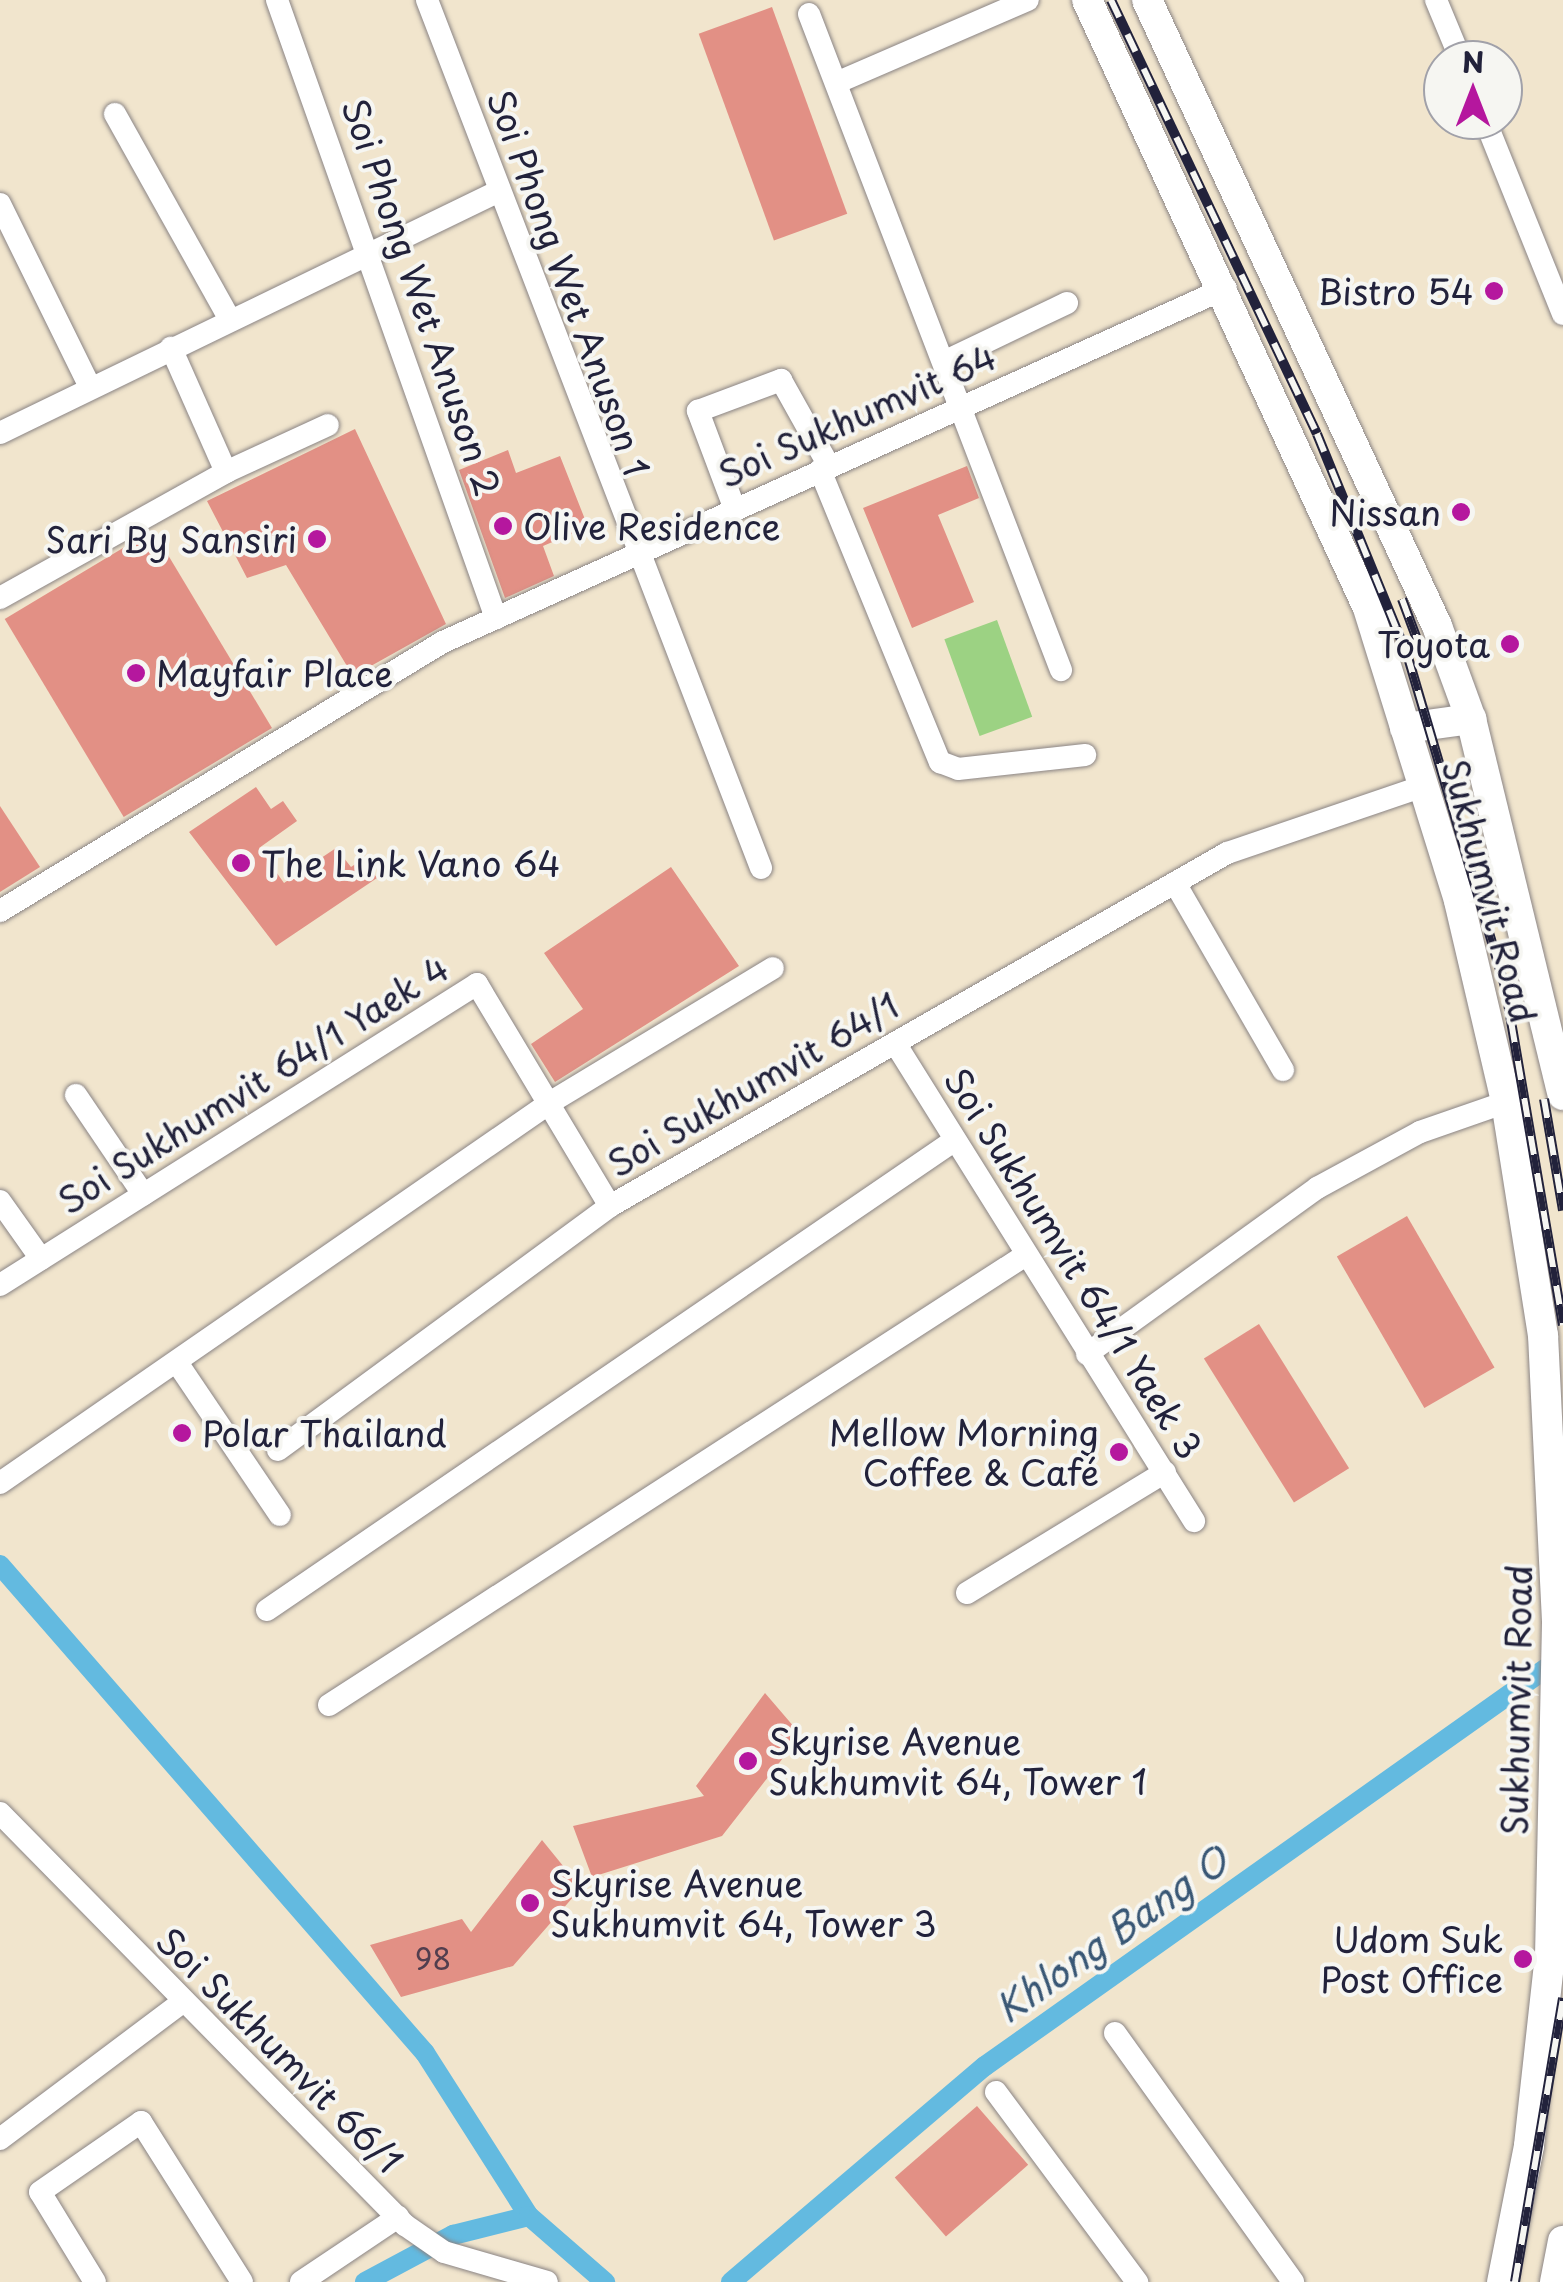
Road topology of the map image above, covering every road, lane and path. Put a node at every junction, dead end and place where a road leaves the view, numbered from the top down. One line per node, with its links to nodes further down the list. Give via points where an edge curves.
1 (277, 0): 14 (street, Soi Phong Wet Anuson 2)
2 (427, 0): 12 (street, Soi Phong Wet Anuson 1)
3 (1028, 0): 9 (street)
4 (1087, 0): 15 (main road, Sukhumvit Road)
5 (1147, 0): 32 (main road, Sukhumvit Road, via 1376,484)
6 (1436, 0): 8 (street)
7 (809, 14): 9 (street)
8 (1452, 40)
9 (836, 84): 20 (street)
10 (115, 114): 18 (street)
11 (1493, 140): 17 (street)
12 (498, 192): 14 (street); 28 (street, Soi Phong Wet Anuson 1)
13 (0, 204): 21 (street)
14 (373, 252): 18 (street); 30 (street, Soi Phong Wet Anuson 2)
15 (1226, 288): 22 (street, Soi Sukhumvit 64); 33 (main road, Sukhumvit Road, via 1368,608)
16 (1067, 303): 20 (street)
17 (1563, 314)
18 (230, 320): 19 (street)
19 (171, 348): 21 (street); 26 (street)
20 (948, 360): 22 (street)
21 (90, 387): 24 (street)
22 (967, 406): 25 (street, Soi Sukhumvit 64); 31 (street)
23 (328, 425): 26 (street)
24 (0, 433)
25 (824, 468): 27 (street, Soi Sukhumvit 64); 27 (street, via 790,384 698,412); 34 (street, via 940,762 958,769)
26 (226, 472): 29 (street)
27 (734, 507): 28 (street, Soi Sukhumvit 64)
28 (632, 552): 30 (street, Soi Sukhumvit 64); 36 (street, Soi Phong Wet Anuson 1)
29 (0, 598)
30 (496, 618): 38 (street, Soi Sukhumvit 64)
31 (1061, 670)
32 (1470, 719): 33 (main road); 41 (main road, Sukhumvit Road)
33 (1405, 728): 35 (main road, Sukhumvit Road)
34 (1084, 754)
35 (1424, 786): 37 (street, Soi Sukhumvit 64/1, via 1257,840); 46 (main road, Sukhumvit Road)
36 (761, 868)
37 (1175, 883): 40 (street, Soi Sukhumvit 64/1); 42 (street)
38 (0, 911)
39 (774, 968): 45 (street)
40 (895, 1043): 47 (street, Soi Sukhumvit 64/1 Yaek 3); 50 (street, Soi Sukhumvit 64/1)
41 (1560, 1058): 44 (main road, Sukhumvit Road)
42 (1283, 1070)
43 (76, 1094): 48 (street)
44 (1563, 1095)
45 (551, 1102): 48 (street, Soi Sukhumvit 64/1 Yaek 4, via 477,984); 50 (street, Soi Sukhumvit 64/1); 55 (street)
46 (1506, 1102): 54 (street, via 1420,1132 1317,1188); 62 (main road, Sukhumvit Road, via 1544,1335)
47 (955, 1140): 51 (street, Soi Sukhumvit 64/1 Yaek 3); 63 (street)
48 (143, 1194): 52 (street, Soi Sukhumvit 64/1 Yaek 4)
49 (0, 1200): 52 (street)
50 (610, 1206): 56 (street)
51 (1026, 1255): 54 (street, Soi Sukhumvit 64/1 Yaek 3); 64 (street)
52 (41, 1259): 53 (street, Soi Sukhumvit 64/1 Yaek 4)
53 (0, 1285)
54 (1087, 1354): 57 (street, Soi Sukhumvit 64/1 Yaek 3)
55 (178, 1364): 58 (street); 59 (street)
56 (278, 1450)
57 (1165, 1472): 60 (street, Soi Sukhumvit 64/1 Yaek 3); 61 (street)
58 (0, 1483)
59 (280, 1515)
60 (1194, 1521)
61 (967, 1593)
62 (1560, 1598): 78 (main road, Sukhumvit Road, via 1550,1955 1529,2146)
63 (267, 1610)
64 (329, 1705)
65 (0, 1814): 66 (street, Soi Sukhumvit 66/1)
66 (182, 2003): 69 (street); 70 (street, Soi Sukhumvit 66/1)
67 (1115, 2034): 77 (street)
68 (996, 2092): 76 (street)
69 (0, 2139)
70 (401, 2221): 74 (street); 75 (street, Soi Sukhumvit 66/1, via 444,2252)
71 (1563, 2242): 79 (main road)
72 (95, 2282): 73 (street, via 40,2192 141,2122)
73 (242, 2282)
74 (300, 2282)
75 (546, 2282)
76 (1137, 2282)
77 (1293, 2282)
78 (1502, 2282)
79 (1555, 2282)

